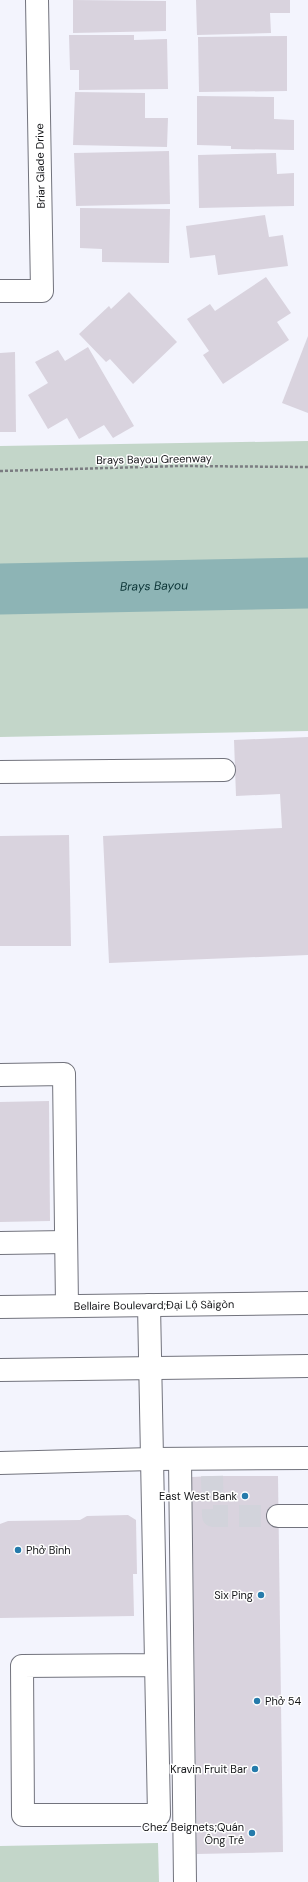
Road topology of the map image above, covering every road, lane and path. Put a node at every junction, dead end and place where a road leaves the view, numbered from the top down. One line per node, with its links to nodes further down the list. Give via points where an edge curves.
1 (37, 0): 2 (main road, Briar Glade Drive, via 42,291)
2 (0, 291)
3 (308, 467): 4 (path, Brays Bayou Greenway, via 179,466)
4 (0, 471)
5 (224, 770): 6 (main road)
6 (0, 772)
7 (0, 1075): 8 (main road, via 64,1074)
8 (66, 1242): 9 (main road); 12 (main road)
9 (0, 1243)
10 (308, 1303): 11 (main road, Bellaire Boulevard;Đại Lộ Sàigòn)
11 (149, 1305): 12 (main road, Bellaire Boulevard;Đại Lộ Sàigòn); 15 (main road)
12 (67, 1306): 13 (main road, Bellaire Boulevard;Đại Lộ Sàigòn)
13 (0, 1307)
14 (308, 1366): 15 (main road)
15 (151, 1368): 16 (main road); 18 (main road)
16 (0, 1370)
17 (308, 1458): 19 (main road, via 212,1468)
18 (152, 1459): 19 (main road); 20 (main road); 23 (main road)
19 (180, 1459): 24 (main road)
20 (0, 1463)
21 (278, 1516): 22 (main road)
22 (308, 1516)
23 (155, 1665): 23 (main road, via 22,1666 23,1815 159,1815)
24 (185, 1882)

